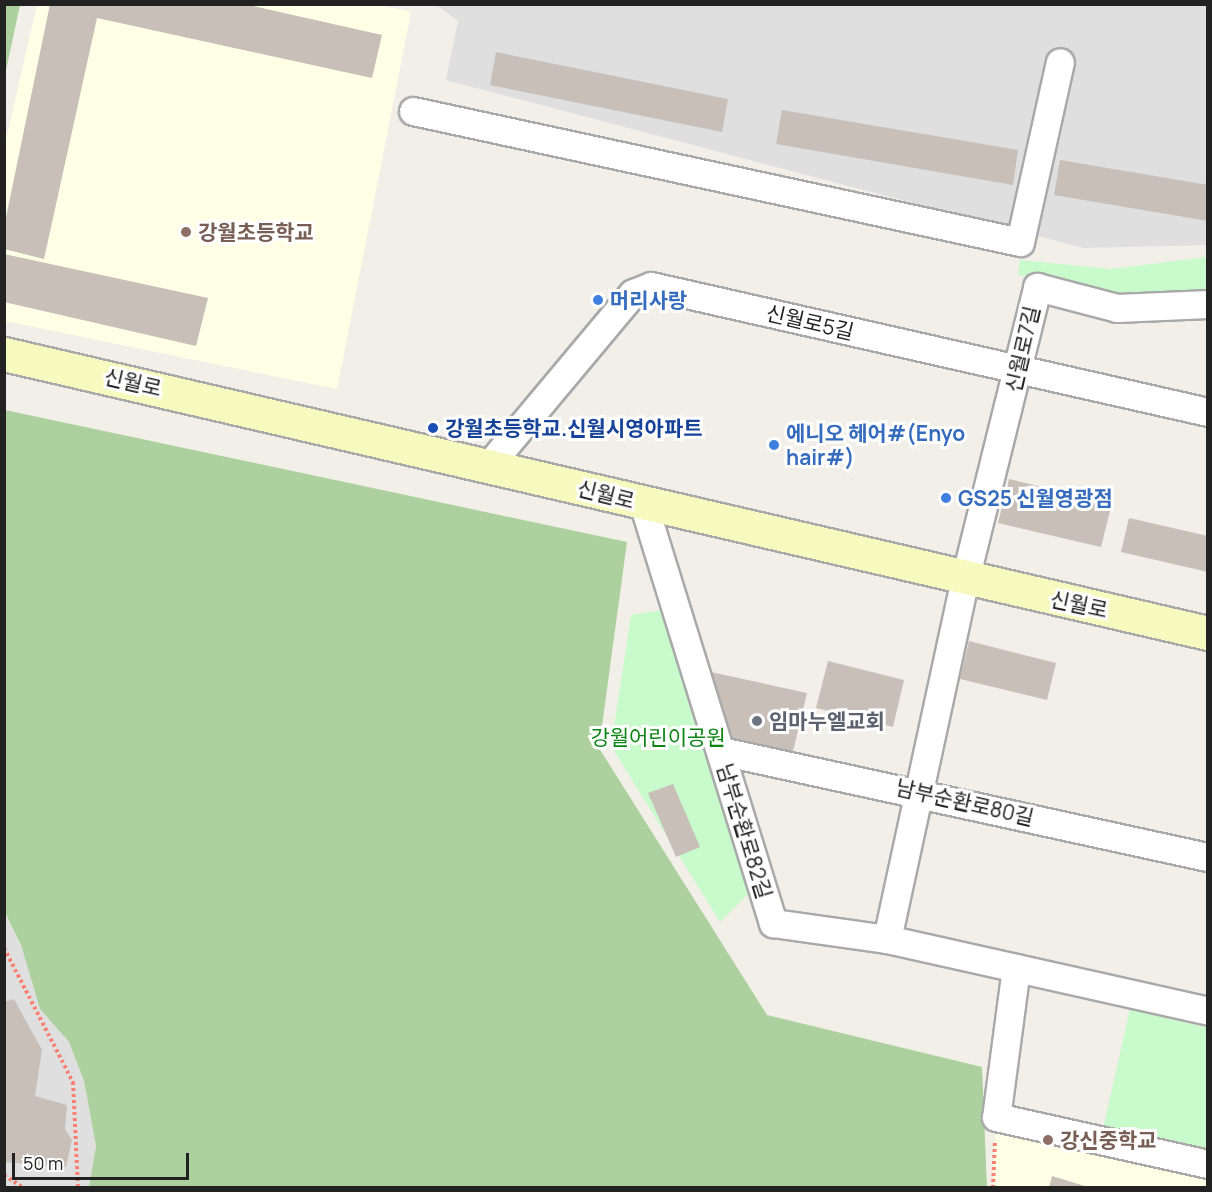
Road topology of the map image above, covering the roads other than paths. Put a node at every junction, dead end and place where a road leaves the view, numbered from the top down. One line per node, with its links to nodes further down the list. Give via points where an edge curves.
1 (1060, 62): 2 (street, via 1020,242)
2 (413, 111)
3 (1208, 304): 5 (street, 신월로7길, via 1117,308 1037,287)
4 (4, 354): 7 (main road, 신월로)
5 (1017, 370): 6 (street, 신월로5길); 7 (street, 신월로5길, via 651,286 633,293); 9 (street, 신월로7길)
6 (1208, 412)
7 (489, 465): 8 (main road, 신월로)
8 (643, 503): 9 (main road, 신월로); 11 (street, 남부순환로82길)
9 (965, 579): 10 (main road, 신월로); 12 (street, 신월로7길)
10 (1208, 633)
11 (721, 751): 12 (street, 남부순환로80길); 14 (street, 남부순환로82길, via 773,923)
12 (919, 791): 13 (street, 남부순환로80길); 14 (street, 신월로7길)
13 (1208, 857)
14 (888, 939): 15 (street, 남부순환로82길)
15 (1017, 968): 16 (street, 남부순환로82길); 17 (street, via 996,1117)
16 (1208, 1011)
17 (1208, 1164)

